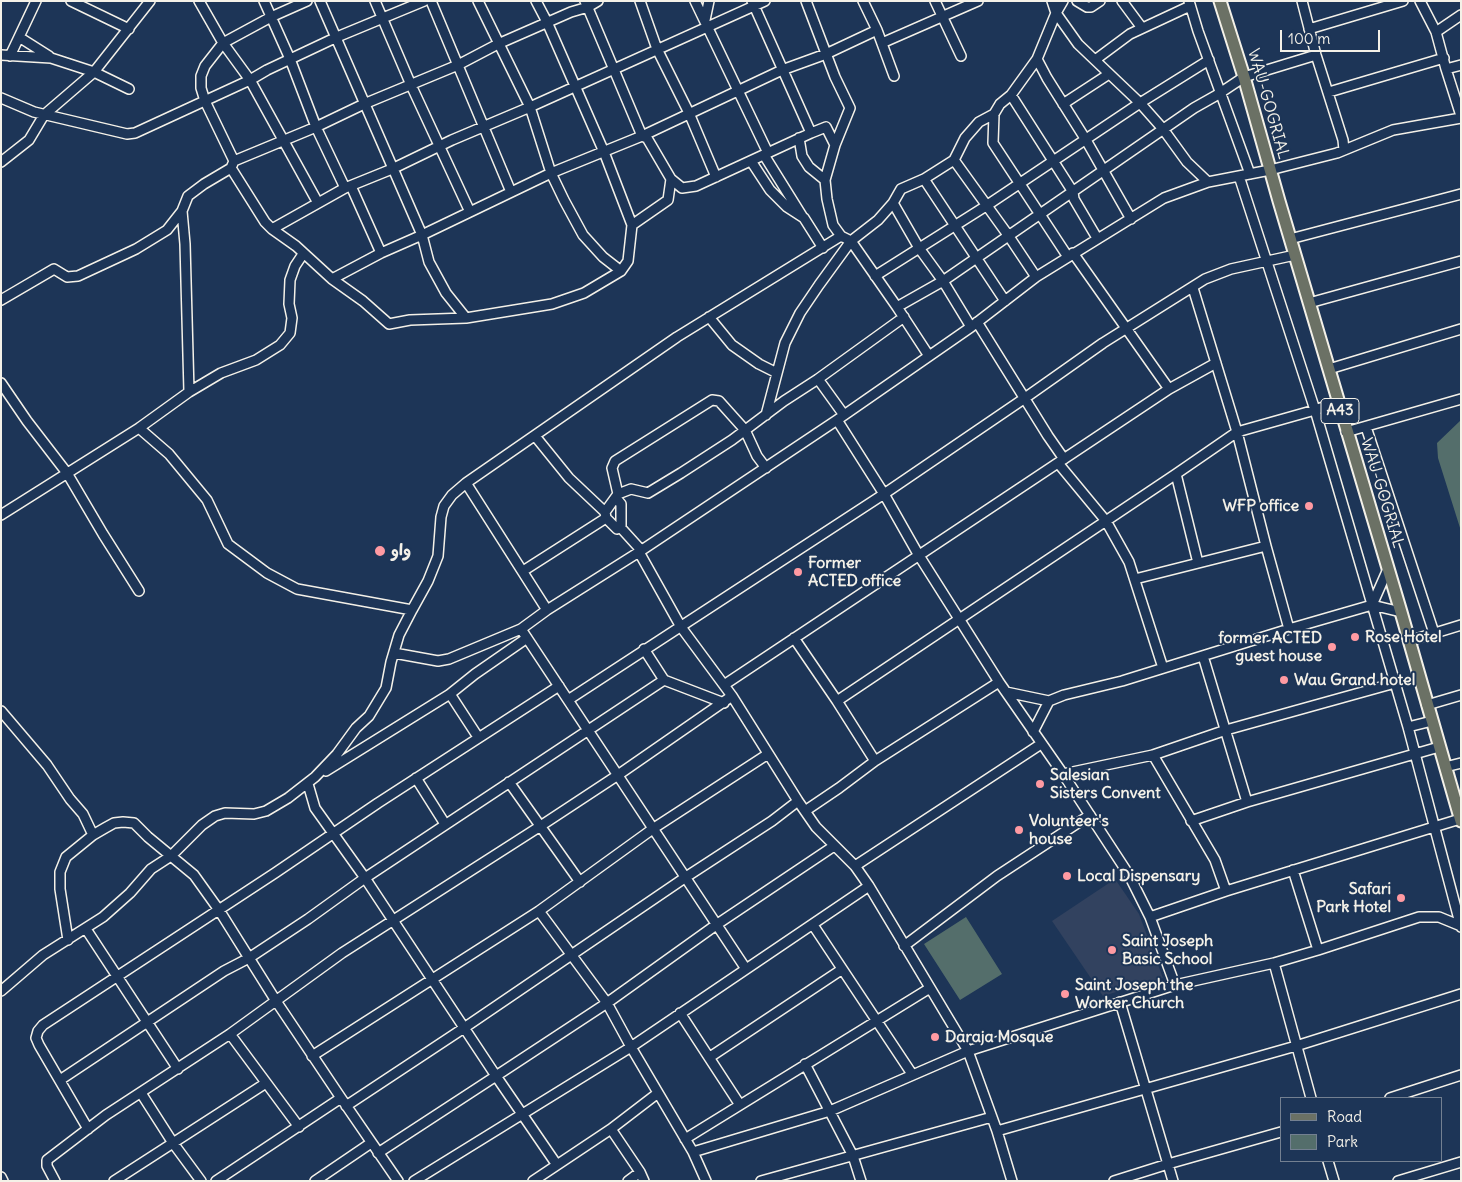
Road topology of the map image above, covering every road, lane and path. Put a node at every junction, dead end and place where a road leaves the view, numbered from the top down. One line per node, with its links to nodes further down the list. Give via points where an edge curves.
1 (36, 1): 46 (street)
2 (71, 1): 42 (street)
3 (150, 1): 42 (street)
4 (198, 1): 48 (street)
5 (264, 1): 36 (street)
6 (307, 1): 36 (street)
7 (320, 1): 47 (street)
8 (375, 1): 37 (street)
9 (424, 1): 37 (street)
10 (431, 1): 62 (street)
11 (478, 1): 49 (street)
12 (536, 1): 39 (street)
13 (598, 1): 31 (street)
14 (640, 1): 51 (street)
15 (696, 1): 40 (street)
16 (709, 1): 40 (street)
17 (765, 1): 32 (street)
18 (806, 1): 52 (street)
19 (863, 1): 44 (street)
20 (936, 1): 38 (street)
21 (978, 1): 38 (street)
22 (1052, 1): 34 (street)
23 (1063, 1): 34 (street)
24 (1077, 1): 25 (street, via 1088,7)
25 (1100, 1)
26 (1122, 1): 41 (street)
27 (1220, 1): 70 (main road, WAU-GOGRIAL / A43)
28 (1302, 1): 43 (street)
29 (1403, 1): 43 (street)
30 (1420, 1): 45 (street)
31 (587, 4): 39 (street); 64 (street)
32 (753, 4): 40 (street); 66 (street)
33 (1190, 4): 41 (street); 61 (street)
34 (1056, 13): 59 (street); 60 (street, via 1078,44)
35 (1461, 15): 45 (street)
36 (271, 17): 48 (street); 58 (street)
37 (383, 18): 47 (street); 72 (street)
38 (943, 18): 50 (street); 55 (street)
39 (547, 22): 49 (street); 73 (street)
40 (706, 23): 51 (street); 75 (street)
41 (1142, 28): 60 (street)
42 (129, 29): 67 (street)
43 (1309, 29): 54 (street)
44 (877, 30): 50 (street); 52 (street)
45 (1436, 32): 57 (street)
46 (19, 37): 53 (street); 56 (street)
47 (337, 37): 58 (street); 82 (street)
48 (223, 43): 71 (street); 80 (street, via 201,76)
49 (498, 44): 62 (street); 84 (street)
50 (882, 44): 69 (street)
51 (657, 50): 64 (street); 85 (street)
52 (826, 54): 66 (street); 97 (street, via 850,108)
53 (6, 55): 56 (street)
54 (1316, 55): 70 (street); 77 (street)
55 (961, 56)
56 (51, 58): 67 (street)
57 (1444, 58): 65 (street); 77 (street)
58 (290, 59): 71 (street); 89 (street)
59 (1037, 59): 78 (street); 83 (street)
60 (1095, 60): 68 (street)
61 (1209, 60): 76 (street); 81 (street)
62 (458, 65): 72 (street); 90 (street)
63 (1461, 65): 65 (street)
64 (614, 69): 73 (street); 93 (street)
65 (1446, 69): 88 (street)
66 (782, 70): 75 (street); 92 (street)
67 (94, 72): 74 (street); 87 (street)
68 (1109, 74): 81 (street); 83 (street)
69 (894, 76)
70 (1244, 77): 76 (street); 109 (main road, WAU-GOGRIAL / A43)
71 (250, 80): 80 (street); 95 (street)
72 (411, 85): 82 (street); 98 (street)
73 (575, 87): 84 (street); 100 (street)
74 (129, 89)
75 (738, 92): 85 (street); 101 (street)
76 (1221, 92): 91 (street); 111 (street)
77 (1328, 92): 99 (street)
78 (1011, 94): 86 (street); 105 (street)
79 (1, 98): 87 (street)
80 (205, 101): 87 (street, via 162,122 127,134); 106 (street)
81 (1140, 103): 91 (street); 96 (street)
82 (364, 104): 89 (street); 107 (street)
83 (1063, 104): 96 (street)
84 (530, 107): 90 (street); 110 (street)
85 (689, 113): 93 (street); 113 (street)
86 (994, 114): 102 (street, via 979,122 965,138); 118 (street, via 993,142)
87 (44, 115): 104 (street, via 29,140)
88 (1461, 117): 99 (street, via 1393,130)
89 (316, 127): 95 (street); 119 (street)
90 (484, 127): 98 (street); 120 (street)
91 (1163, 129): 108 (street); 117 (street, via 1187,162)
92 (811, 133): 94 (street); 97 (street, via 826,126)
93 (642, 136): 100 (street); 114 (street, via 647,138)
94 (799, 138): 101 (street); 116 (street, via 802,156 809,167)
95 (284, 140): 106 (street); 123 (street)
96 (1086, 140): 105 (street); 108 (street)
97 (835, 145): 116 (street)
98 (440, 146): 107 (street); 127 (street)
99 (1344, 150): 109 (street)
100 (604, 152): 110 (street); 131 (street)
101 (766, 154): 103 (street); 129 (street)
102 (954, 160): 115 (street); 125 (street)
103 (751, 161): 113 (street); 129 (street, via 770,190)
104 (1, 162)
105 (1052, 162): 118 (street); 121 (street)
106 (232, 164): 126 (street, via 188,196); 133 (street)
107 (392, 169): 119 (street); 135 (street)
108 (1103, 170): 121 (street); 130 (street)
109 (1270, 170): 111 (street); 138 (main road, WAU-GOGRIAL / A43)
110 (551, 173): 120 (street); 149 (street, via 583,235)
111 (1250, 174): 112 (street)
112 (1239, 176): 117 (street); 148 (street)
113 (716, 177): 114 (street, via 682,188)
114 (671, 179): 131 (street, via 668,200)
115 (924, 179): 124 (street, via 901,189); 132 (street)
116 (825, 180): 136 (street, via 833,225)
117 (1208, 182): 130 (street, via 1164,198)
118 (1019, 183): 125 (street); 128 (street)
119 (348, 187): 123 (street); 142 (street)
120 (512, 192): 127 (street)
121 (1072, 192): 128 (street); 137 (street)
122 (1461, 194): 138 (street)
123 (318, 203): 133 (street)
124 (893, 203): 139 (street, via 878,220); 141 (street)
125 (986, 206): 132 (street); 134 (street)
126 (182, 212): 155 (street, via 167,230 136,249 78,276 67,277 54,269); 172 (street)
127 (470, 212): 135 (street)
128 (1040, 215): 134 (street); 144 (street)
129 (804, 218): 140 (street)
130 (1131, 218): 137 (street)
131 (632, 225): 149 (street, via 628,261)
132 (955, 226): 141 (street); 146 (street)
133 (272, 229): 143 (street)
134 (1008, 235): 146 (street); 151 (street)
135 (422, 236): 142 (street); 161 (street, via 429,262 446,293)
136 (841, 236): 139 (street); 140 (street)
137 (1097, 238): 144 (street)
138 (1290, 239): 145 (main road, WAU-GOGRIAL / A43)
139 (851, 241): 150 (street); 168 (street, via 800,313 785,343)
140 (823, 248): 159 (street)
141 (919, 248): 150 (street); 153 (street)
142 (381, 252): 152 (street)
143 (303, 254): 152 (street); 172 (street, via 290,280 290,333 280,345 256,360 221,373)
144 (1071, 255): 151 (street); 163 (street)
145 (1295, 256): 148 (street); 157 (main road, WAU-GOGRIAL / A43)
146 (976, 258): 153 (street); 156 (street)
147 (1461, 260): 157 (street)
148 (1266, 262): 154 (street, via 1216,274); 176 (street)
149 (621, 271): 161 (street, via 584,293 552,304)
150 (875, 276): 158 (street)
151 (1036, 277): 156 (street)
152 (332, 279): 161 (street, via 389,324)
153 (942, 281): 158 (street); 162 (street)
154 (1193, 288): 163 (street); 166 (street)
155 (1, 300)
156 (1005, 301): 162 (street)
157 (1309, 303): 167 (main road, WAU-GOGRIAL / A43)
158 (897, 307): 160 (street)
159 (709, 317): 168 (street, via 732,345); 184 (street)
160 (904, 317): 165 (street); 169 (street)
161 (466, 318)
162 (974, 325): 165 (street); 173 (street)
163 (1126, 329): 171 (street); 173 (street)
164 (1461, 329): 167 (street)
165 (929, 356): 178 (street)
166 (1216, 362): 171 (street); 182 (street)
167 (1329, 369): 175 (main road, WAU-GOGRIAL / A43)
168 (777, 372): 177 (street)
169 (818, 379): 177 (street); 178 (street)
170 (1, 383): 187 (street)
171 (1169, 389): 185 (street)
172 (189, 392): 180 (street)
173 (1025, 398): 185 (street); 190 (street)
174 (1461, 399): 179 (street)
175 (1338, 402): 176 (street); 183 (main road, WAU-GOGRIAL / A43)
176 (1315, 410): 182 (street); 204 (street)
177 (766, 415): 181 (street)
178 (840, 418): 186 (street); 190 (street)
179 (1366, 427): 183 (street); 213 (street)
180 (140, 428): 187 (street); 205 (street, via 169,454 207,500 228,544 267,573 297,589)
181 (745, 430): 186 (street); 191 (street, via 648,493 631,490); 191 (street, via 719,401 709,402 615,461 612,468)
182 (1237, 432): 188 (street); 196 (street)
183 (1346, 432): 200 (main road, WAU-GOGRIAL / A43)
184 (535, 436): 189 (street); 193 (street, via 569,478)
185 (1061, 461): 194 (street); 198 (street)
186 (766, 468): 197 (street)
187 (67, 473): 192 (street); 203 (street)
188 (1176, 474): 194 (street); 199 (street)
189 (466, 483): 201 (street); 205 (street, via 444,506 438,556)
190 (884, 494): 198 (street); 210 (street)
191 (617, 496): 193 (street); 195 (street, via 621,504)
192 (1, 515)
193 (606, 515): 195 (street, via 617,529); 201 (street)
194 (1106, 521): 202 (street); 208 (street)
195 (621, 528): 197 (street)
196 (1266, 546): 199 (street); 212 (street)
197 (640, 551): 206 (street); 210 (street)
198 (918, 554): 208 (street); 215 (street)
199 (1198, 563): 202 (street)
200 (1388, 570): 204 (street); 207 (main road, WAU-GOGRIAL / A43)
201 (523, 571): 206 (street)
202 (1135, 579): 220 (street)
203 (139, 591)
204 (1372, 605): 207 (street); 212 (street); 223 (street)
205 (412, 610): 218 (street)
206 (547, 610): 211 (street)
207 (1401, 612): 216 (main road, WAU-GOGRIAL / A43)
208 (959, 618): 222 (street); 231 (street)
209 (1461, 625): 213 (street)
210 (681, 627): 217 (street); 224 (street)
211 (521, 629): 214 (street); 218 (street, via 449,659 438,661)
212 (1289, 629): 219 (street)
213 (1434, 633): 216 (street)
214 (527, 638): 225 (street); 227 (street)
215 (794, 638): 224 (street); 231 (street)
216 (1408, 641): 234 (main road, WAU-GOGRIAL / A43)
217 (644, 649): 221 (street); 230 (street)
218 (394, 653): 253 (street, via 386,688 374,709)
219 (1203, 656): 220 (street); 239 (street)
220 (1163, 668): 232 (street, via 1064,694)
221 (664, 680): 233 (street); 238 (street)
222 (999, 682): 226 (street); 247 (street)
223 (1395, 683): 237 (street); 239 (street)
224 (724, 685): 229 (street)
225 (558, 686): 230 (street); 241 (street)
226 (1006, 692): 232 (street); 240 (street)
227 (450, 694): 241 (street); 253 (street)
228 (1461, 695): 234 (street)
229 (732, 696): 233 (street); 244 (street)
230 (568, 700): 238 (street)
231 (837, 701): 247 (street)
232 (1049, 701): 240 (street)
233 (724, 703): 251 (street)
234 (1427, 705): 236 (main road, WAU-GOGRIAL / A43)
235 (1, 711): 266 (street, via 46,765 82,814)
236 (1432, 721): 237 (street); 243 (main road, WAU-GOGRIAL / A43)
237 (1408, 727): 245 (street)
238 (588, 730): 251 (street); 254 (street)
239 (1226, 730): 246 (street); 256 (street)
240 (1034, 732): 242 (street)
241 (478, 737): 252 (street)
242 (1041, 744): 250 (street); 269 (street)
243 (1439, 747): 245 (street); 249 (main road, WAU-GOGRIAL / A43)
244 (768, 754): 255 (street); 264 (street)
245 (1416, 754): 256 (street); 263 (street)
246 (1153, 755): 250 (street); 260 (street)
247 (876, 761): 257 (street)
248 (1461, 763): 249 (street)
249 (1445, 767): 259 (main road, WAU-GOGRIAL / A43)
250 (1063, 774): 258 (street)
251 (618, 775): 262 (street); 264 (street)
252 (416, 778): 261 (street); 265 (street)
253 (311, 780): 265 (street, via 315,808); 268 (street, via 266,811 215,816)
254 (509, 782): 261 (street); 262 (street)
255 (798, 801): 257 (street); 271 (street)
256 (1247, 802): 260 (street)
257 (805, 811): 267 (street)
258 (1090, 815): 278 (street, via 1129,875); 285 (street, via 997,876)
259 (1460, 820): 263 (street)
260 (1191, 822): 275 (street, via 1215,860)
261 (445, 824): 272 (street)
262 (539, 827): 273 (street); 279 (street)
263 (1435, 827): 270 (street); 282 (street)
264 (654, 828): 271 (street); 273 (street)
265 (334, 832): 272 (street); 276 (street)
266 (93, 835): 268 (street, via 114,823 130,822); 284 (street, via 66,857 60,872)
267 (834, 846): 269 (street); 280 (street)
268 (171, 856): 276 (street, via 194,875); 283 (street, via 151,869 130,893)
269 (855, 866): 274 (street)
270 (1293, 870): 275 (street); 286 (street)
271 (686, 877): 280 (street); 287 (street)
272 (365, 878): 279 (street); 288 (street)
273 (580, 882): 277 (street)
274 (868, 886): 281 (street); 285 (street)
275 (1226, 891): 278 (street)
276 (219, 910): 288 (street); 292 (street)
277 (539, 911): 287 (street); 293 (street)
278 (1150, 917): 294 (street)
279 (393, 921): 293 (street); 298 (street)
280 (716, 925): 290 (street); 300 (street)
281 (813, 925): 290 (street); 291 (street)
282 (1461, 927): 286 (street, via 1439,916 1418,917)
283 (86, 929): 284 (street); 292 (street)
284 (68, 940): 296 (street, via 43,955)
285 (904, 946): 295 (street)
286 (1318, 950): 289 (street)
287 (571, 955): 300 (street); 304 (street)
288 (249, 958): 298 (street); 303 (street, via 224,971)
289 (1274, 963): 294 (street); 306 (street)
290 (746, 969): 301 (street)
291 (842, 970): 302 (street); 310 (street)
292 (117, 976): 303 (street); 316 (street, via 38,1031 39,1045)
293 (431, 980): 304 (street); 309 (street)
294 (1175, 985): 299 (street)
295 (930, 988): 302 (street); 308 (street)
296 (1, 991)
297 (1461, 994): 306 (street)
298 (276, 1001): 305 (street); 309 (street)
299 (1120, 1002): 308 (street); 318 (street)
300 (607, 1003): 307 (street); 315 (street)
301 (680, 1013): 307 (street); 310 (street)
302 (878, 1020): 311 (street); 313 (street)
303 (148, 1023): 312 (street); 316 (street)
304 (464, 1028): 315 (street); 323 (street)
305 (230, 1034): 312 (street); 317 (street)
306 (1296, 1046): 318 (street); 321 (street)
307 (631, 1047): 320 (street); 326 (street)
308 (968, 1051): 313 (street); 327 (street)
309 (312, 1056): 323 (street)
310 (710, 1057): 324 (street)
311 (805, 1064): 324 (street); 325 (street)
312 (178, 1069): 319 (street)
313 (912, 1074): 325 (street)
314 (1461, 1075): 322 (street)
315 (496, 1076): 326 (street); 337 (street)
316 (60, 1080): 329 (street)
317 (266, 1083): 328 (street); 334 (street)
318 (1146, 1087): 331 (street); 341 (street)
319 (141, 1093): 329 (street); 334 (street)
320 (658, 1093): 330 (street); 333 (street)
321 (1311, 1097)
322 (1393, 1097)
323 (343, 1102): 328 (street); 335 (street)
324 (740, 1104): 333 (street)
325 (830, 1112): 336 (street); 338 (street)
326 (522, 1114): 342 (street); 353 (street)
327 (992, 1117): 331 (street); 338 (street)
328 (299, 1127): 345 (street)
329 (88, 1129): 347 (street, via 47,1160)
330 (611, 1129): 342 (street); 343 (street)
331 (997, 1131): 359 (street)
332 (1280, 1132): 341 (street)
333 (685, 1139): 336 (street)
334 (173, 1143): 348 (street); 349 (street)
335 (371, 1143): 337 (street); 351 (street)
336 (693, 1152): 356 (street)
337 (378, 1153): 352 (street)
338 (853, 1156): 357 (street); 358 (street)
339 (1328, 1162): 362 (street)
340 (1461, 1162): 363 (street)
341 (1168, 1164): 360 (street); 361 (street)
342 (557, 1165): 354 (street)
343 (642, 1176): 355 (street)
344 (1, 1177): 346 (street)
345 (227, 1178): 350 (street)
346 (3, 1181)
347 (55, 1181)
348 (114, 1181)
349 (201, 1181)
350 (216, 1181)
351 (316, 1181)
352 (398, 1181)
353 (414, 1181)
354 (533, 1181)
355 (628, 1181)
356 (706, 1181)
357 (761, 1181)
358 (861, 1181)
359 (1012, 1181)
360 (1114, 1181)
361 (1173, 1181)
362 (1334, 1181)
363 (1398, 1181)

